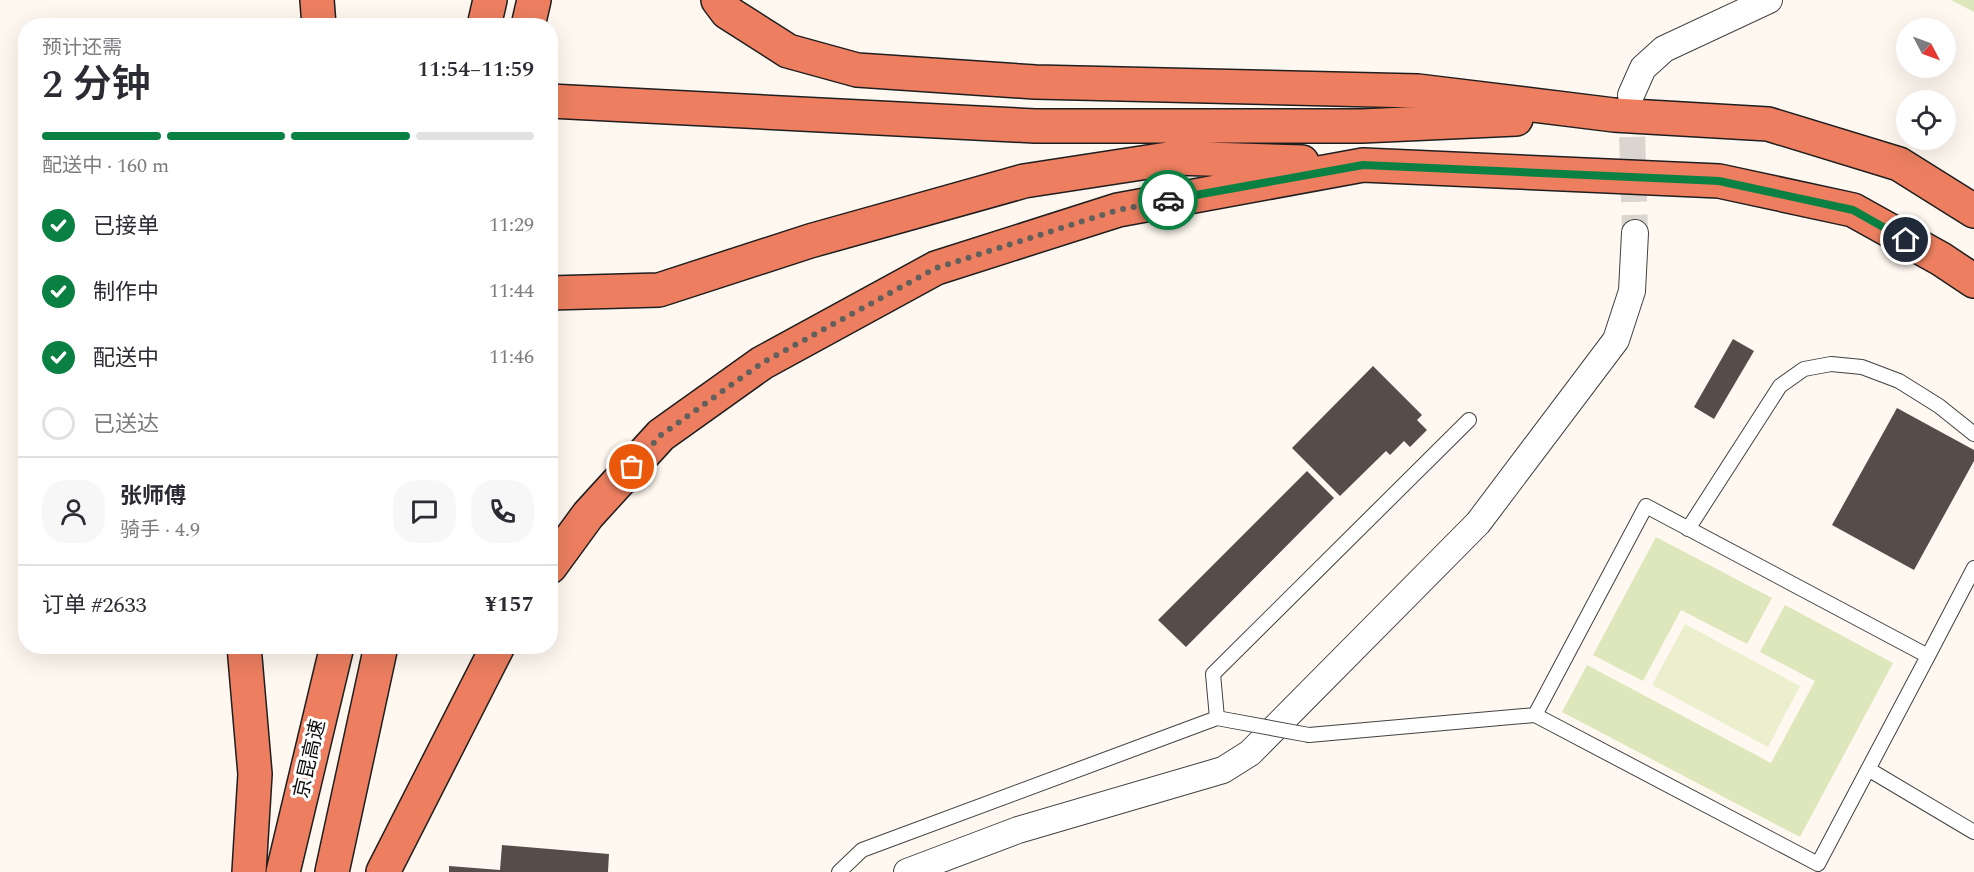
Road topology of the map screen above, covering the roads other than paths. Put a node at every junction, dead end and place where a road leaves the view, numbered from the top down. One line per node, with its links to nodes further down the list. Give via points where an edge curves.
1 (317, 0): 6 (highway)
2 (490, 0): 7 (highway)
3 (534, 0): 8 (highway)
4 (718, 0): 10 (highway, via 727,12 788,51 857,70 1035,82 1418,92)
5 (1769, 0): 10 (street, via 1664,49 1643,68)
6 (318, 18)
7 (486, 18)
8 (530, 18)
9 (558, 101): 10 (highway, via 1035,126 1362,126)
10 (1623, 105): 12 (highway, via 1768,124 1899,164)
11 (1363, 165): 14 (highway, via 1719,181 1853,210); 15 (highway, via 1174,158 1024,181 810,241 659,290); 19 (highway, via 1118,210 936,268 762,363 661,435 588,515)
12 (1974, 211)
13 (1635, 233): 35 (street, via 1632,291 1616,340 1478,523 1250,753 1223,770 1018,830)
14 (1974, 281)
15 (558, 293)
16 (1469, 420): 27 (lane, via 1213,674)
17 (1974, 434): 18 (lane, via 1899,381 1862,367 1831,364 1804,369 1780,386)
18 (1688, 529): 25 (lane); 26 (lane, via 1646,506)
19 (558, 556)
20 (1974, 568): 25 (lane)
21 (245, 654): 30 (highway, via 255,774)
22 (335, 654): 31 (highway, 京昆高速)
23 (379, 654): 32 (highway)
24 (494, 654): 33 (highway)
25 (1928, 656): 28 (lane)
26 (1535, 715): 27 (lane, bridge, via 1309,735); 28 (lane, via 1818,864)
27 (1217, 718): 34 (lane, via 862,850)
28 (1868, 769): 29 (lane)
29 (1974, 832)
30 (249, 872)
31 (283, 872)
32 (332, 872)
33 (383, 872)
34 (839, 872)
35 (907, 872)

